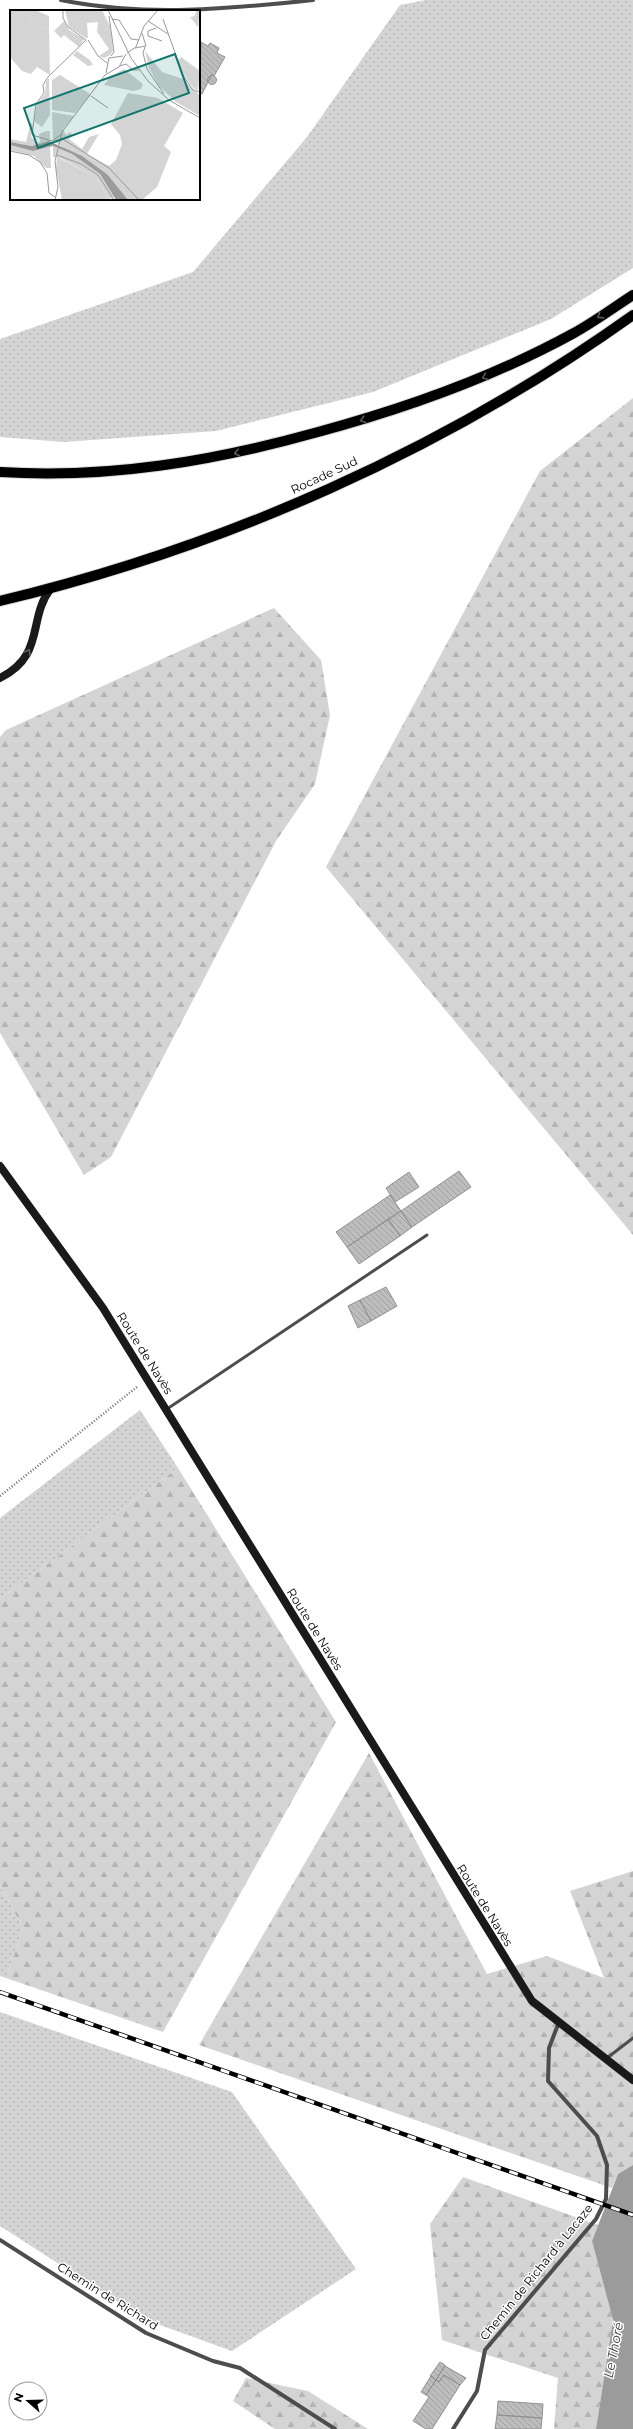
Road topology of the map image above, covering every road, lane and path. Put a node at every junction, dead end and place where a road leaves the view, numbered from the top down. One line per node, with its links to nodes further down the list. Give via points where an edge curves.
1 (61, 0): 2 (street, via 138,10 236,8)
2 (313, 0)
3 (633, 295): 5 (main road, one-way to 5, via 575,333 508,367 451,391 347,424 252,450 176,465 73,473)
4 (633, 315): 6 (main road, Rocade Sud, via 509,396 462,423 347,479 245,525 144,560)
5 (0, 472)
6 (51, 588): 7 (main road, Rocade Sud); 8 (main road, one-way to 6, via 16,668 25,658 36,633 43,602)
7 (0, 601)
8 (0, 678)
9 (0, 1166): 11 (main road, Route de Navès, via 103,1308)
10 (427, 1235): 12 (lane)
11 (147, 1380): 12 (main road, Route de Navès); 13 (path)
12 (166, 1410): 14 (main road, Route de Navès, via 498,1949 532,2001)
13 (0, 1496)
14 (559, 2022): 16 (main road, Route de Navès); 20 (street, Chemin de Richard à Lacaze, via 549,2048 548,2081 597,2136 607,2166 606,2199 596,2218 485,2350 477,2391)
15 (633, 2038): 16 (lane)
16 (606, 2059): 17 (main road, Route de Navès)
17 (633, 2080)
18 (0, 2240): 19 (street, Chemin de Richard, via 146,2333 213,2361 240,2368)
19 (335, 2429)
20 (453, 2429)

